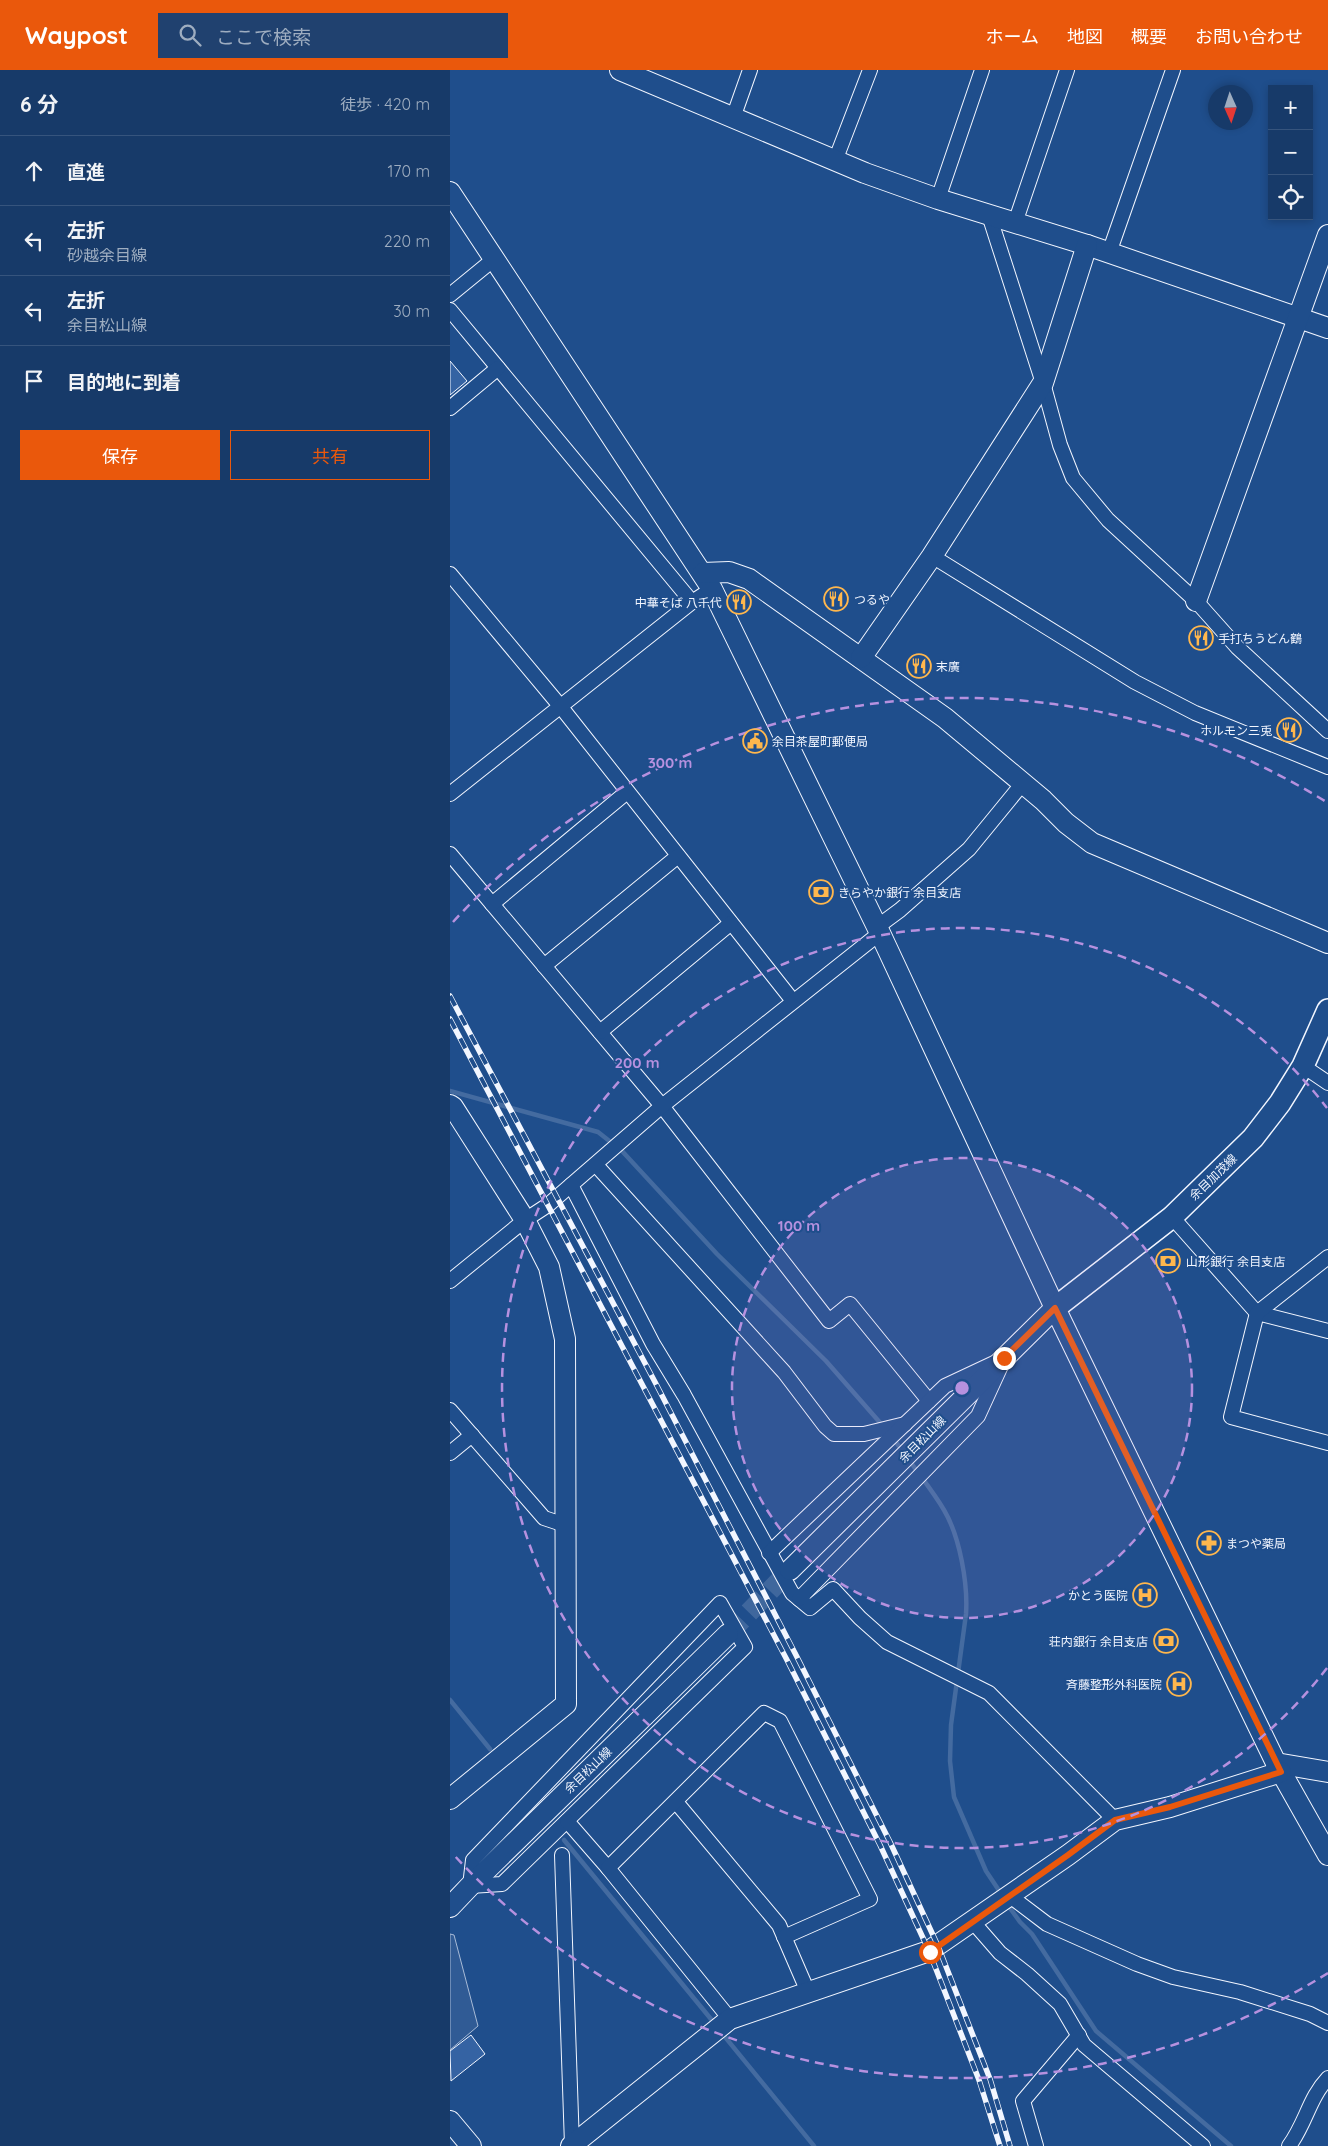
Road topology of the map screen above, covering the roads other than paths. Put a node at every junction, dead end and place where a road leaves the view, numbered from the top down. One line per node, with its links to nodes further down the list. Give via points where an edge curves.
1 (620, 70): 7 (street)
2 (750, 70): 7 (street)
3 (870, 70): 8 (street)
4 (982, 70): 10 (street)
5 (1067, 70): 12 (street)
6 (1173, 70): 15 (street)
7 (733, 118): 8 (street)
8 (835, 160): 10 (street)
9 (450, 192): 16 (street)
10 (938, 199): 11 (street)
11 (989, 215): 12 (street); 22 (street)
12 (1015, 223): 14 (street)
13 (1328, 235): 19 (street)
14 (1087, 245): 15 (street); 22 (street)
15 (1108, 252): 19 (street)
16 (494, 259): 17 (street); 26 (street)
17 (450, 294)
18 (450, 310): 21 (street)
19 (1299, 318): 20 (street); 27 (street)
20 (1328, 328)
21 (498, 368): 23 (street); 28 (street)
22 (1043, 382): 24 (street); 27 (street, via 1060,445 1073,478 1108,520)
23 (450, 408)
24 (932, 556): 29 (street); 32 (street, via 1136,682 1196,713)
25 (450, 574): 30 (street)
26 (707, 581): 28 (street); 29 (street, via 729,572 749,579); 40 (street)
27 (1196, 601): 31 (street, via 1237,648)
28 (692, 602): 30 (street)
29 (861, 658): 33 (street, via 945,718)
30 (561, 707): 34 (street); 35 (street)
31 (1328, 731)
32 (1328, 767)
33 (1023, 784): 40 (street, via 969,849); 41 (street, via 1092,843)
34 (627, 792): 37 (street); 38 (street)
35 (450, 794)
36 (450, 854): 38 (street)
37 (678, 856): 39 (street); 42 (street)
38 (492, 904): 42 (street)
39 (731, 923): 43 (street); 45 (street)
40 (879, 930): 43 (street); 56 (street)
41 (1328, 943)
42 (544, 966): 45 (street)
43 (793, 1001): 49 (street)
44 (1328, 1010): 46 (main road, 余目加茂線)
45 (600, 1032): 49 (street)
46 (1303, 1066): 47 (street); 52 (main road, 余目加茂線, via 1253,1138)
47 (1328, 1084)
48 (450, 1105): 53 (street, via 467,1126)
49 (662, 1106): 50 (street); 60 (street, via 829,1321 850,1304)
50 (596, 1165): 51 (street); 62 (street, via 784,1372 834,1434 864,1434)
51 (571, 1185): 53 (street); 67 (street, via 653,1344)
52 (1172, 1217): 56 (main road, 余目加茂線); 57 (street)
53 (525, 1220): 55 (street); 66 (street, via 549,1267 565,1339)
54 (1328, 1257): 57 (street)
55 (450, 1281)
56 (1055, 1308): 59 (street, 余目松山線); 71 (street)
57 (1257, 1312): 58 (street); 64 (street, via 1231,1417)
58 (1328, 1331)
59 (1004, 1358): 60 (street, via 945,1386); 68 (street, 余目松山線); 69 (street, via 978,1416)
60 (929, 1401): 62 (street)
61 (450, 1410): 63 (street)
62 (905, 1424): 67 (street)
63 (472, 1435): 65 (street); 66 (street, via 544,1518)
64 (1328, 1443)
65 (450, 1453)
66 (565, 1525): 73 (street, via 566,1704)
67 (769, 1553): 69 (street, via 792,1593)
68 (790, 1570)
69 (799, 1599): 75 (street, via 810,1608 834,1589 888,1642 989,1694)
70 (728, 1634): 80 (street, 余目松山線)
71 (1279, 1768): 72 (street); 75 (street, via 1170,1807); 78 (street)
72 (1328, 1772)
73 (450, 1799)
74 (676, 1802): 79 (street); 84 (street, via 779,1925); 84 (street, via 764,1713 780,1721 870,1899)
75 (1115, 1820): 81 (street)
76 (567, 1821): 79 (street); 80 (street, via 502,1884); 80 (street, via 745,1647 720,1604 473,1860)
77 (562, 1855): 91 (street)
78 (1328, 1855)
79 (608, 1868): 86 (street)
80 (470, 1886): 82 (street, 余目松山線)
81 (1010, 1896): 83 (street); 87 (street, via 1047,1924 1137,1964 1173,1977 1240,1992 1310,2014)
82 (450, 1907)
83 (973, 1922): 85 (street, via 930,1952); 88 (street, via 1000,1953 1060,2004)
84 (784, 1937): 85 (street)
85 (808, 1992): 86 (street)
86 (730, 2019): 91 (street)
87 (1328, 2023)
88 (1079, 2035): 93 (street, via 1023,2101); 94 (street, via 1084,2045)
89 (1328, 2078): 95 (street, via 1315,2093 1300,2132)
90 (450, 2121): 92 (street)
91 (572, 2145)
92 (471, 2146)
93 (1036, 2146)
94 (1203, 2146)
95 (1289, 2146)

